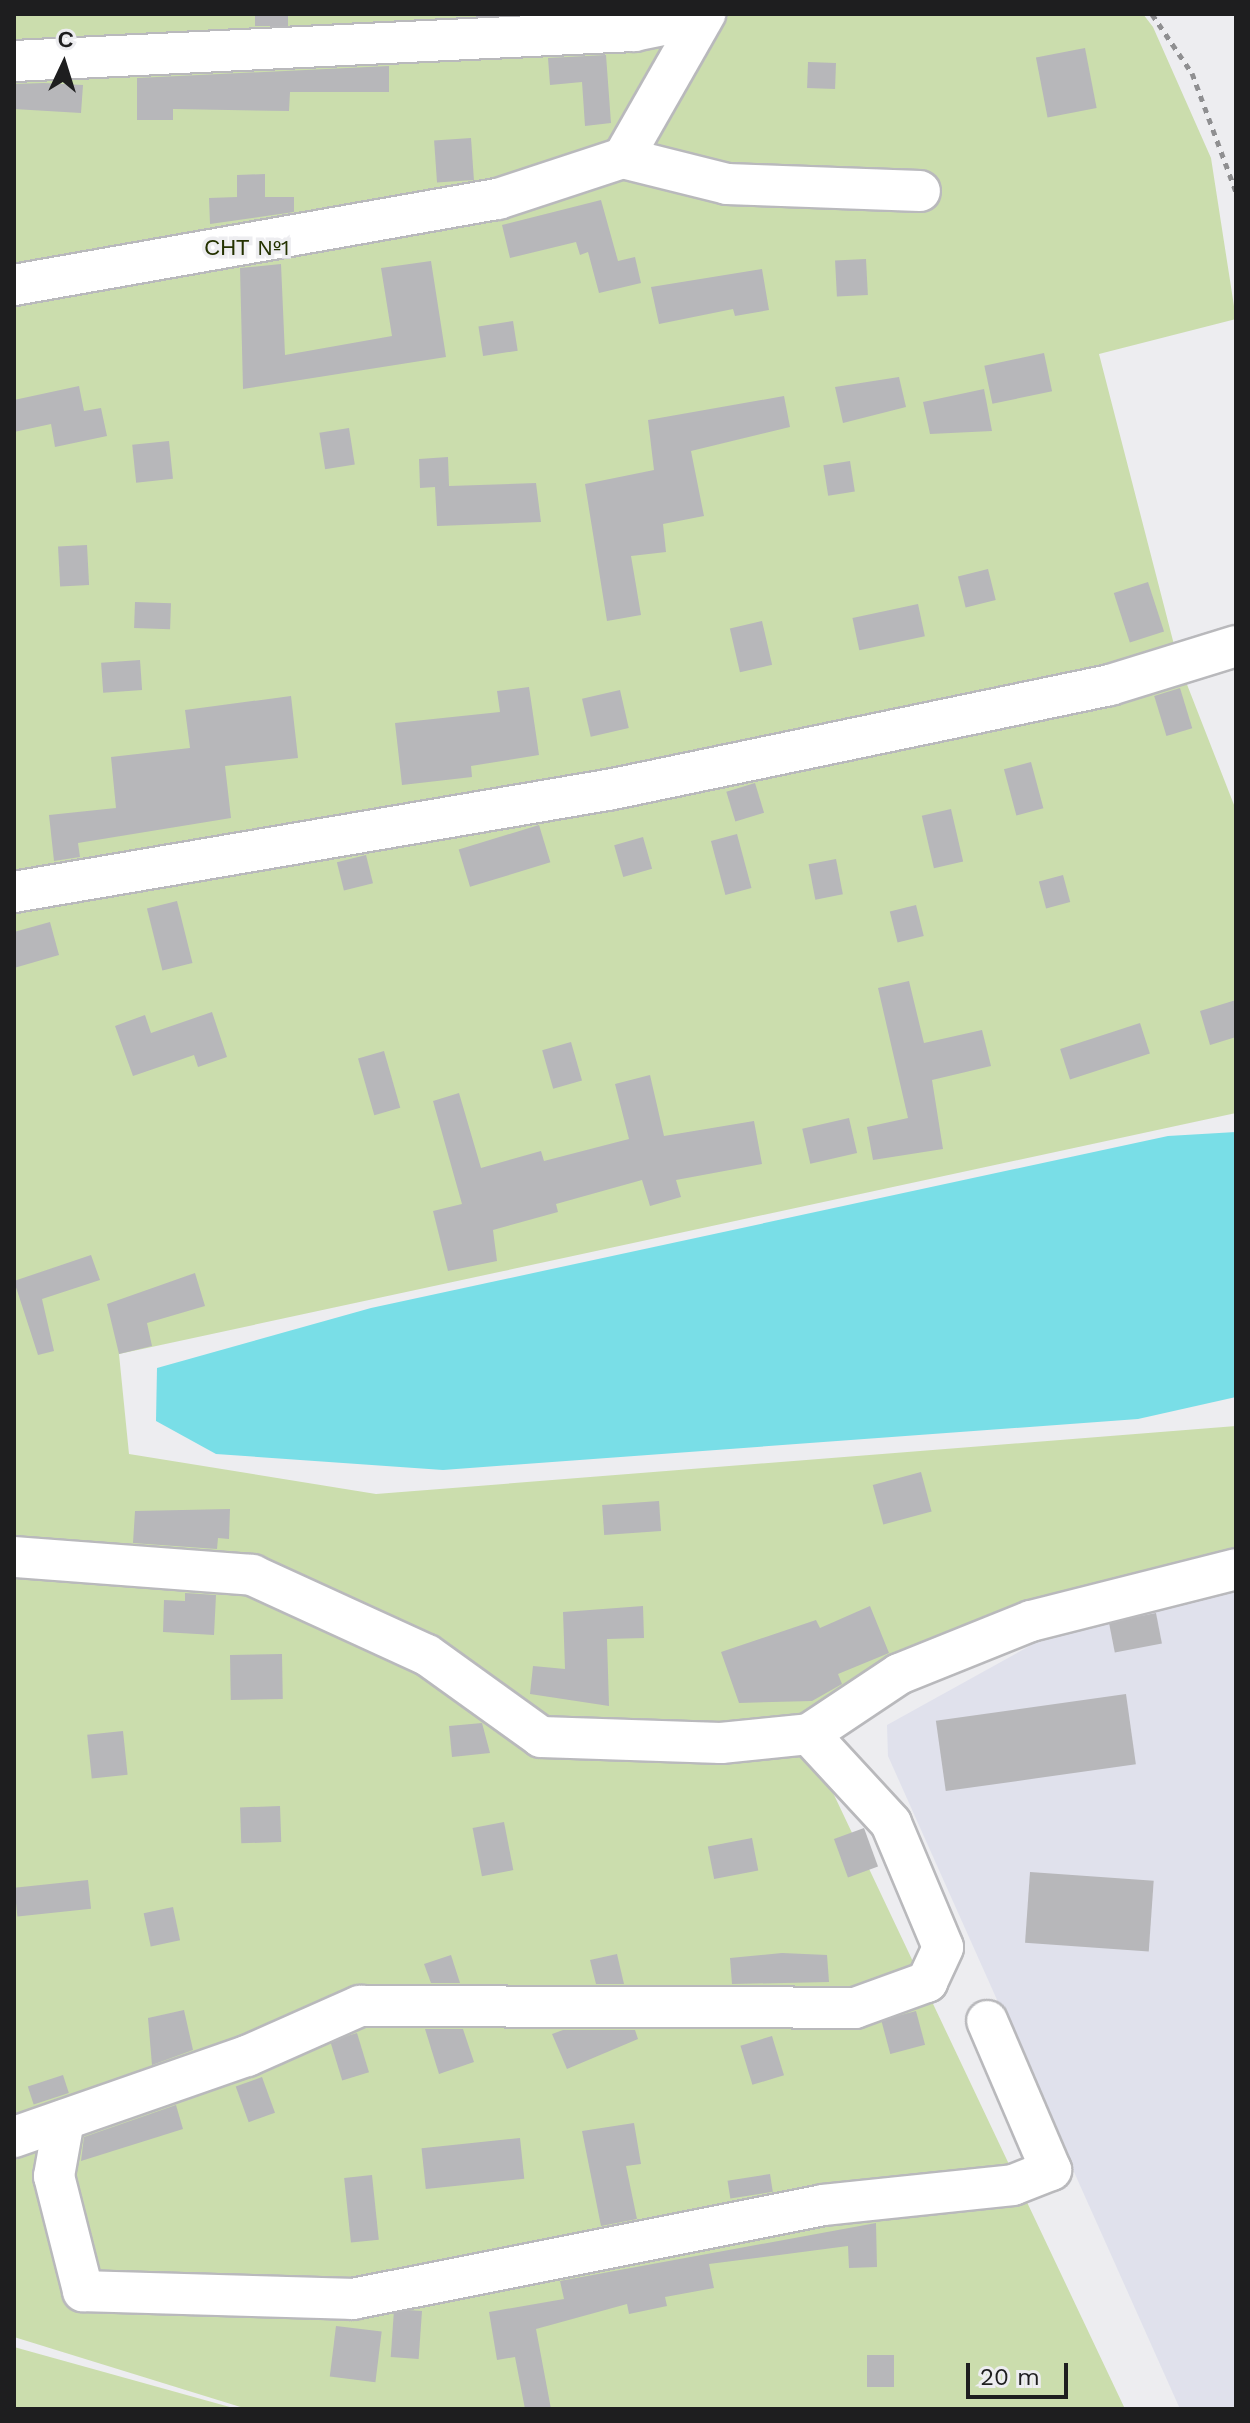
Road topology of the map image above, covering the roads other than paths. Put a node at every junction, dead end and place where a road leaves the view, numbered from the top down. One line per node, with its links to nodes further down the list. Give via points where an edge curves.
1 (703, 16): 2 (street, via 634,31); 3 (street)
2 (14, 61)
3 (623, 158): 4 (street, via 727,184); 5 (street, via 498,199)
4 (920, 191)
5 (14, 285)
6 (1236, 646): 7 (street, via 1110,685 613,789)
7 (14, 892)
8 (14, 1557): 10 (street, via 252,1575 427,1655 541,1737 721,1743)
9 (1236, 1569): 10 (street, via 1031,1621 899,1674)
10 (809, 1734): 12 (street, via 891,1823 943,1947 927,1982 855,2008 360,2006 247,2056)
11 (987, 2021): 12 (street, via 1051,2170 1013,2185 823,2205 353,2299 83,2291 54,2176)
12 (64, 2120): 13 (street)
13 (14, 2137)

